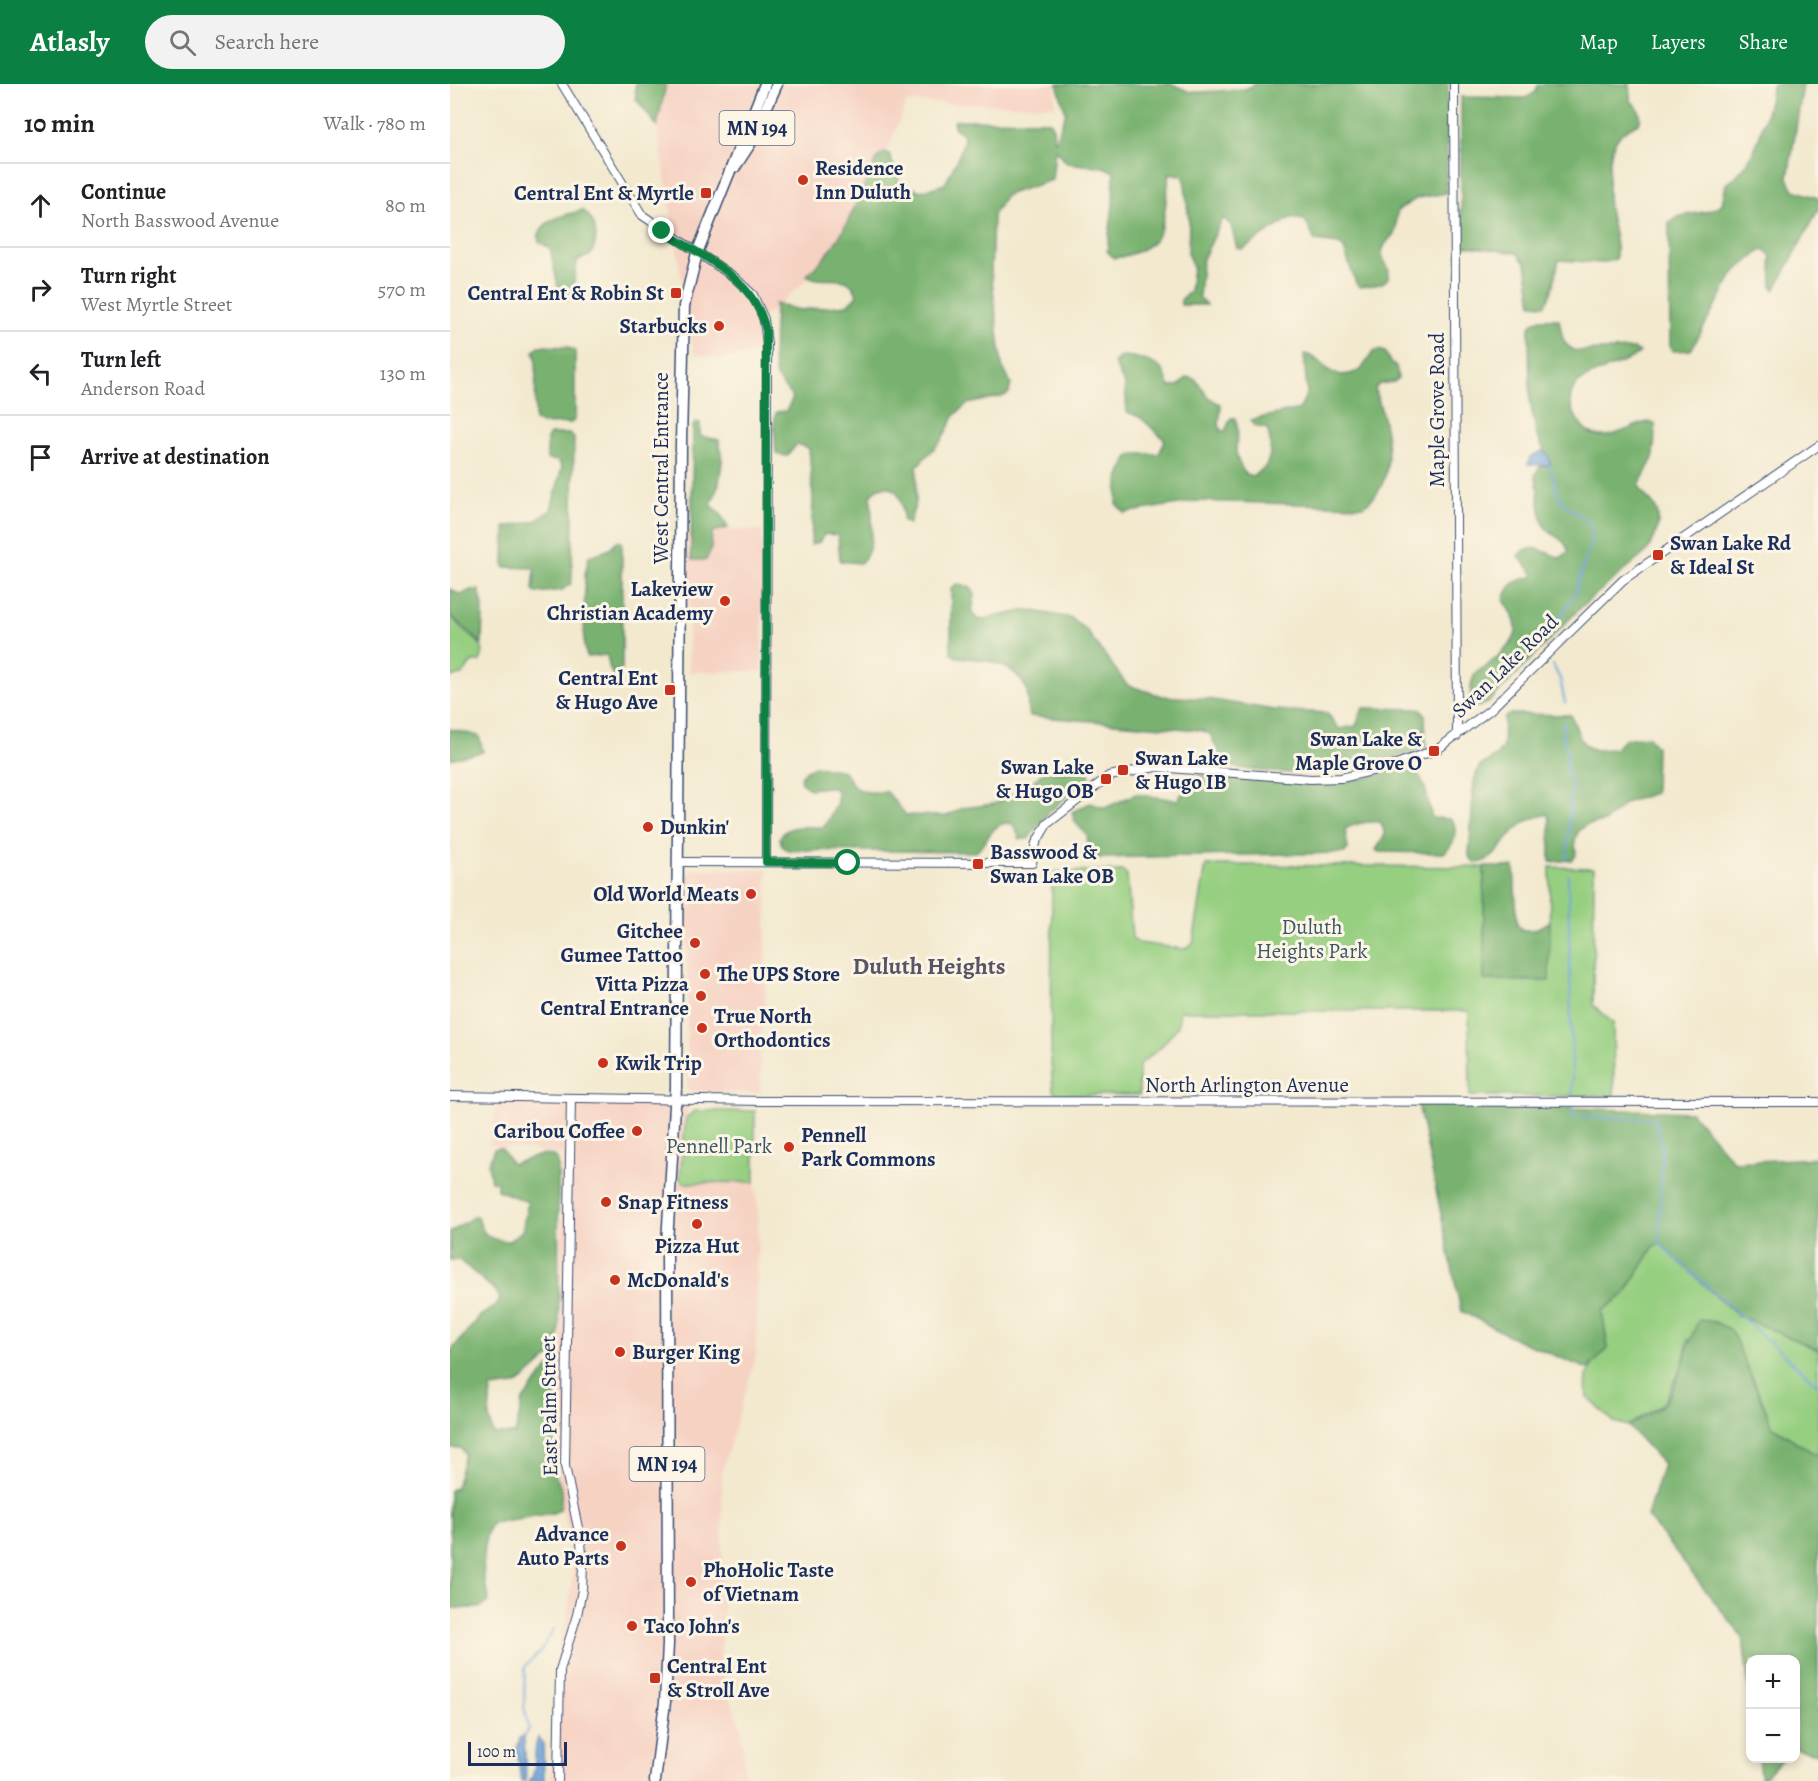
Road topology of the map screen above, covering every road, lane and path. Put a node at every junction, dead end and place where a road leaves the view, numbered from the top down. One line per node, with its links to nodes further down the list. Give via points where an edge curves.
1 (562, 84): 6 (street, via 642,215)
2 (765, 84): 5 (highway, West Central Entrance / MN 194)
3 (778, 84): 5 (highway, West Central Entrance / MN 194, via 745,154)
4 (1454, 84): 8 (street, Maple Grove Road)
5 (732, 169): 6 (highway, West Central Entrance / MN 194)
6 (697, 253): 9 (highway, West Central Entrance / MN 194, via 684,306 681,366); 10 (street, via 744,286 760,306 767,343)
7 (1818, 446): 8 (street, Swan Lake Road, via 1623,580 1491,709)
8 (1457, 736): 10 (street, Swan Lake Road, via 1426,754 1341,778 1156,767 1109,776 1047,824 1036,843 1032,863)
9 (678, 862): 10 (street); 13 (highway, West Central Entrance / MN 194)
10 (766, 862)
11 (450, 1096): 12 (street, North Arlington Avenue)
12 (571, 1098): 13 (street, North Arlington Avenue); 15 (street, East Palm Street, via 566,1466 581,1542 582,1581 577,1615 560,1670)
13 (676, 1100): 14 (street, North Arlington Avenue); 16 (highway, MN 194, via 666,1243 668,1644)
14 (1818, 1102)
15 (558, 1781)
16 (655, 1781)

